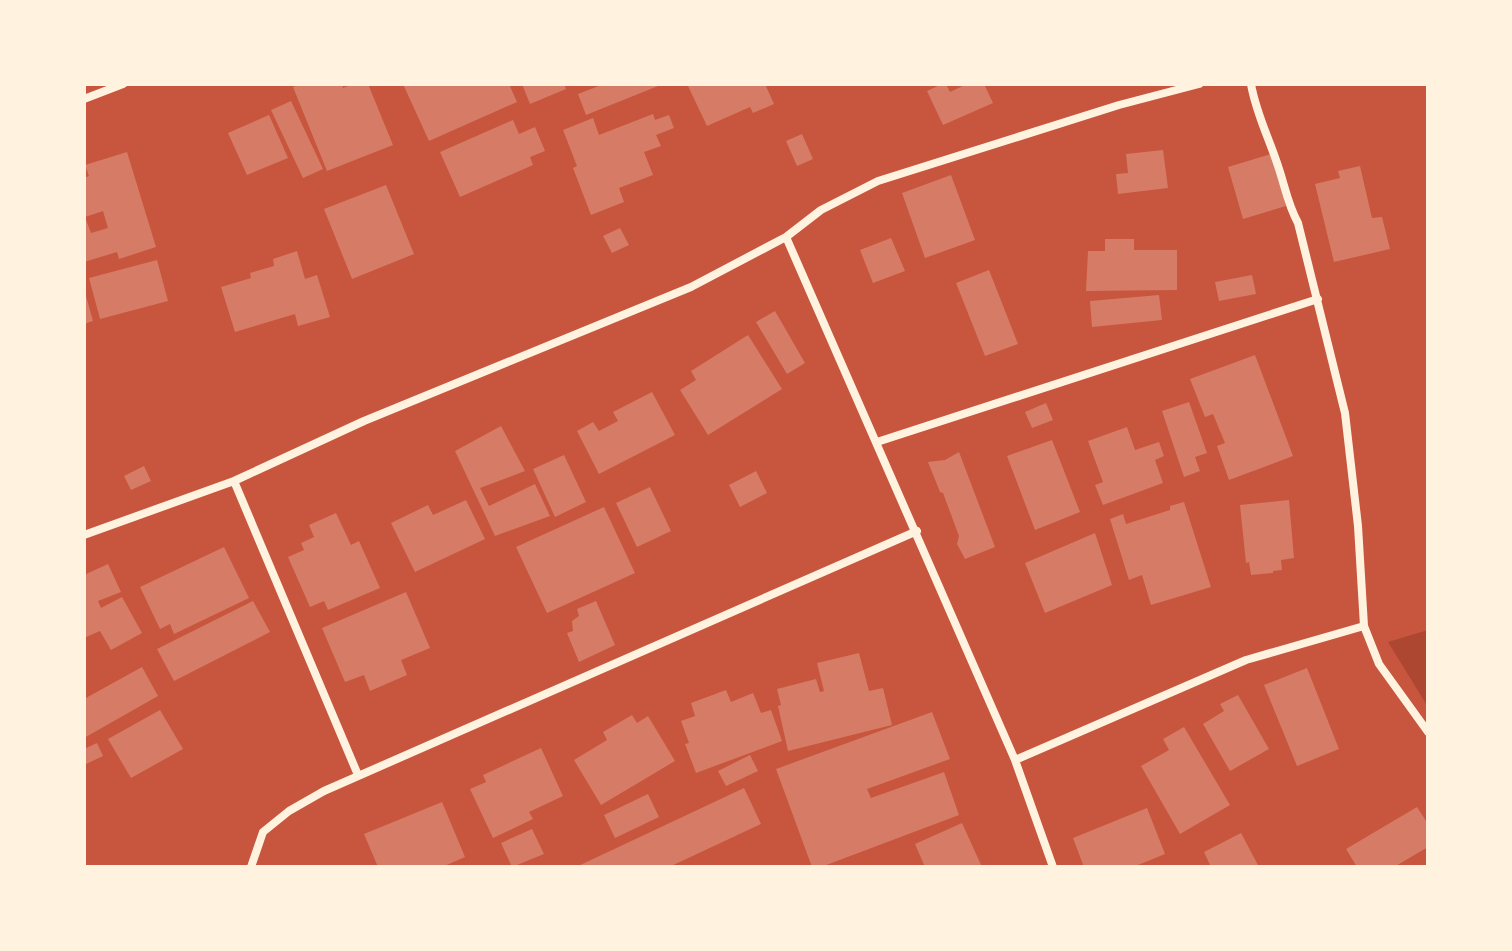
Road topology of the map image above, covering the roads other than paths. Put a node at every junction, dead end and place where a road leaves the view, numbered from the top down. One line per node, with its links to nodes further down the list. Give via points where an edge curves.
1 (123, 84): 4 (street)
2 (1199, 84): 5 (street, via 878,181 821,210)
3 (1251, 84): 6 (street)
4 (84, 99)
5 (786, 237): 7 (street); 8 (street, via 691,287 364,421)
6 (1318, 299): 7 (street); 11 (street, via 1345,413)
7 (877, 442): 9 (street)
8 (234, 481): 10 (street); 14 (street)
9 (917, 531): 13 (street); 14 (street)
10 (84, 535)
11 (1364, 626): 12 (street, via 1379,664); 13 (street, via 1246,660)
12 (1428, 732)
13 (1015, 760): 16 (street)
14 (358, 775): 15 (street, via 289,811 263,832)
15 (251, 867)
16 (1053, 867)

